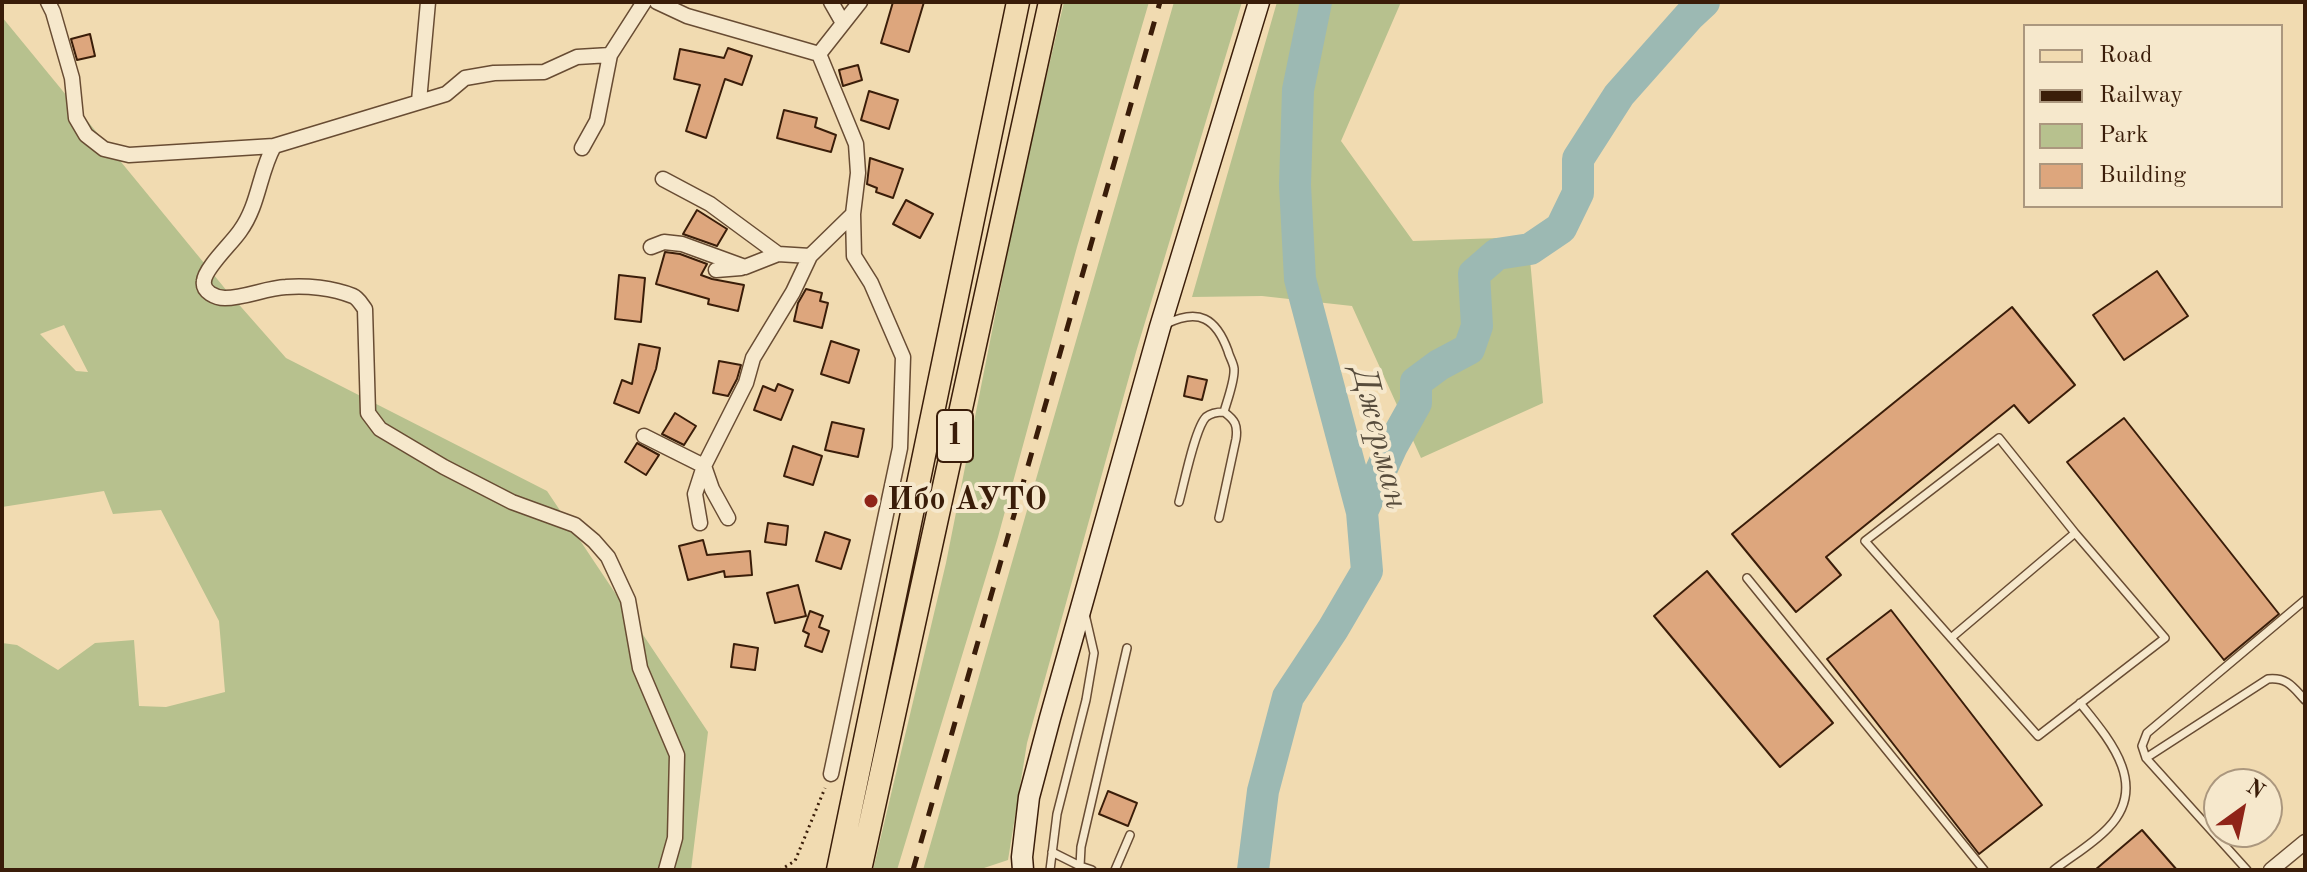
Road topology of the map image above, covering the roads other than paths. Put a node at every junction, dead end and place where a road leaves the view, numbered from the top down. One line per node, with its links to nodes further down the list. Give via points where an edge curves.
1 (48, 2): 14 (street, via 72,78 76,118 104,149 129,155)
2 (428, 2): 13 (street)
3 (644, 2): 12 (street)
4 (657, 2): 11 (street, via 687,16)
5 (831, 2): 10 (street)
6 (860, 2): 10 (street)
7 (1018, 2): 46 (main road, 1)
8 (1050, 2): 47 (main road, 1)
9 (1259, 2): 23 (main road)
10 (843, 23): 11 (street)
11 (819, 54): 17 (street, via 856,144)
12 (610, 55): 13 (street, via 577,57 544,72 465,78 446,94); 15 (street, via 597,121)
13 (419, 101): 14 (street)
14 (274, 146): 45 (street, via 257,198 242,228 207,271 205,289 226,298 286,286 356,297 365,309 368,413 380,429 512,502 575,525 608,557 628,600 640,668 677,755 675,838)
15 (582, 148)
16 (663, 179): 19 (street, via 710,204)
17 (853, 214): 20 (street); 40 (street, via 854,256 903,357 900,448)
18 (651, 247): 21 (street, via 682,244)
19 (778, 254): 20 (street); 21 (street)
20 (810, 256): 26 (street, via 753,358)
21 (745, 267): 22 (street)
22 (716, 270)
23 (1160, 327): 24 (lane, via 1191,317 1206,319 1221,333 1234,369); 34 (main road)
24 (1224, 412): 27 (lane, via 1206,417 1199,429); 29 (lane, via 1237,428)
25 (644, 436): 26 (street)
26 (704, 466): 28 (street); 30 (street, via 695,494)
27 (1179, 502)
28 (728, 518)
29 (1219, 518)
30 (700, 523)
31 (2075, 533): 35 (lane); 35 (lane, via 1999,438 1865,541); 38 (lane, via 2165,638)
32 (1747, 578): 52 (lane)
33 (2305, 600): 39 (lane, via 2147,733 2142,746)
34 (1083, 602): 43 (lane, via 1094,653); 48 (main road, via 1029,797)
35 (1951, 638): 38 (lane, via 2038,736)
36 (1127, 648): 44 (lane, via 1081,847)
37 (2305, 700): 39 (lane, via 2280,678 2268,679)
38 (2080, 703): 53 (lane, via 2108,738 2127,790 2119,815 2107,830)
39 (2146, 758): 54 (lane)
40 (831, 774)
41 (1130, 835): 51 (lane)
42 (2305, 842): 55 (street)
43 (1052, 852): 44 (lane); 49 (lane)
44 (1081, 868): 50 (lane)
45 (666, 870)
46 (838, 870)
47 (860, 870)
48 (1023, 870)
49 (1050, 870)
50 (1092, 870)
51 (1115, 870)
52 (1984, 870)
53 (2054, 870)
54 (2247, 870)
55 (2271, 870)

